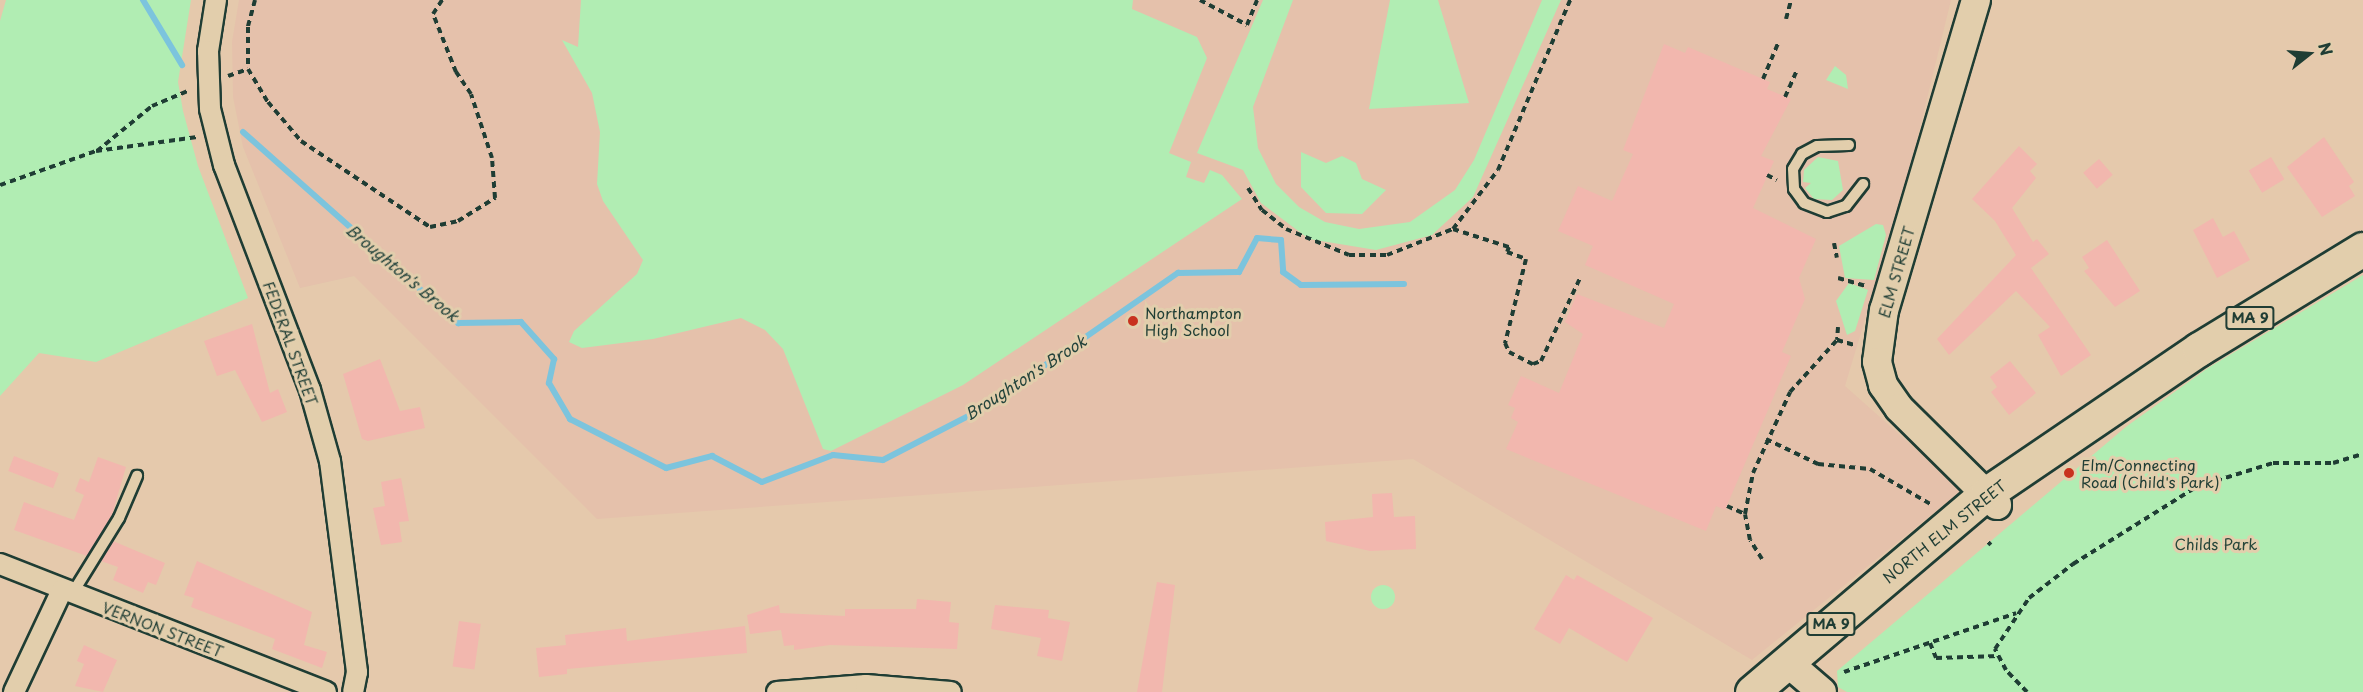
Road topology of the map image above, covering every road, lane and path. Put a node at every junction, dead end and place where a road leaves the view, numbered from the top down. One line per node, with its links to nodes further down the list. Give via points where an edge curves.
1 (216, 0): 14 (street, FEDERAL STREET)
2 (255, 0): 11 (path, via 248,27)
3 (442, 0): 11 (path, via 433,14 456,72 471,94 492,158 495,198 458,221 430,227 337,170 300,141)
4 (1200, 0): 5 (path, via 1249,26)
5 (1257, 0)
6 (1570, 0): 24 (path, via 1498,170)
7 (1791, 0): 9 (path)
8 (1976, 0): 37 (main road, ELM STREET, via 1884,310 1877,362 1891,398)
9 (1786, 19)
10 (1779, 41): 13 (path)
11 (248, 69): 14 (path)
12 (1797, 70): 15 (path)
13 (1763, 79)
14 (207, 82): 16 (street, FEDERAL STREET); 18 (path, via 152,106)
15 (1785, 97)
16 (216, 136): 18 (path); 51 (street, FEDERAL STREET, via 310,390 330,461 357,672)
17 (1849, 146): 21 (lane, via 1817,146 1802,154 1792,169 1794,189 1804,203 1827,212 1846,206)
18 (96, 151): 22 (path)
19 (1767, 175): 20 (path)
20 (1777, 180)
21 (1863, 184)
22 (0, 185)
23 (1248, 188): 24 (path, via 1262,210 1286,229 1349,255 1387,255)
24 (1453, 229): 28 (path, via 1509,247 1507,252 1526,259 1505,343 1509,352 1533,364 1541,361)
25 (1834, 243): 27 (path)
26 (2363, 249): 37 (highway, NORTH ELM STREET / MA 9, via 2139,390)
27 (1837, 258)
28 (1580, 278)
29 (1838, 278): 30 (path)
30 (1873, 288)
31 (1838, 327): 32 (path)
32 (1837, 340): 33 (path); 34 (path, via 1790,392)
33 (1855, 345)
34 (1766, 439): 39 (path, via 1818,464 1870,469); 40 (path)
35 (2363, 454): 44 (path, via 2333,463 2273,463 2196,487 2073,564)
36 (137, 476): 43 (lane, via 119,518)
37 (1992, 499): 48 (highway, NORTH ELM STREET / MA 9)
38 (1727, 506): 40 (path)
39 (1938, 506)
40 (1745, 514): 41 (path, via 1750,540)
41 (1762, 559)
42 (0, 564): 43 (street, VERNON STREET)
43 (67, 592): 49 (street); 50 (street, VERNON STREET)
44 (2017, 612): 45 (path); 46 (path, via 2001,632 1995,649)
45 (1930, 643): 46 (path, via 1936,658); 47 (path)
46 (1999, 656): 55 (path)
47 (1844, 672)
48 (1798, 680): 54 (highway, MA 9)
49 (14, 692)
50 (326, 692)
51 (353, 692)
52 (777, 692): 53 (street, via 866,685)
53 (951, 692)
54 (1752, 692)
55 (2027, 692)

